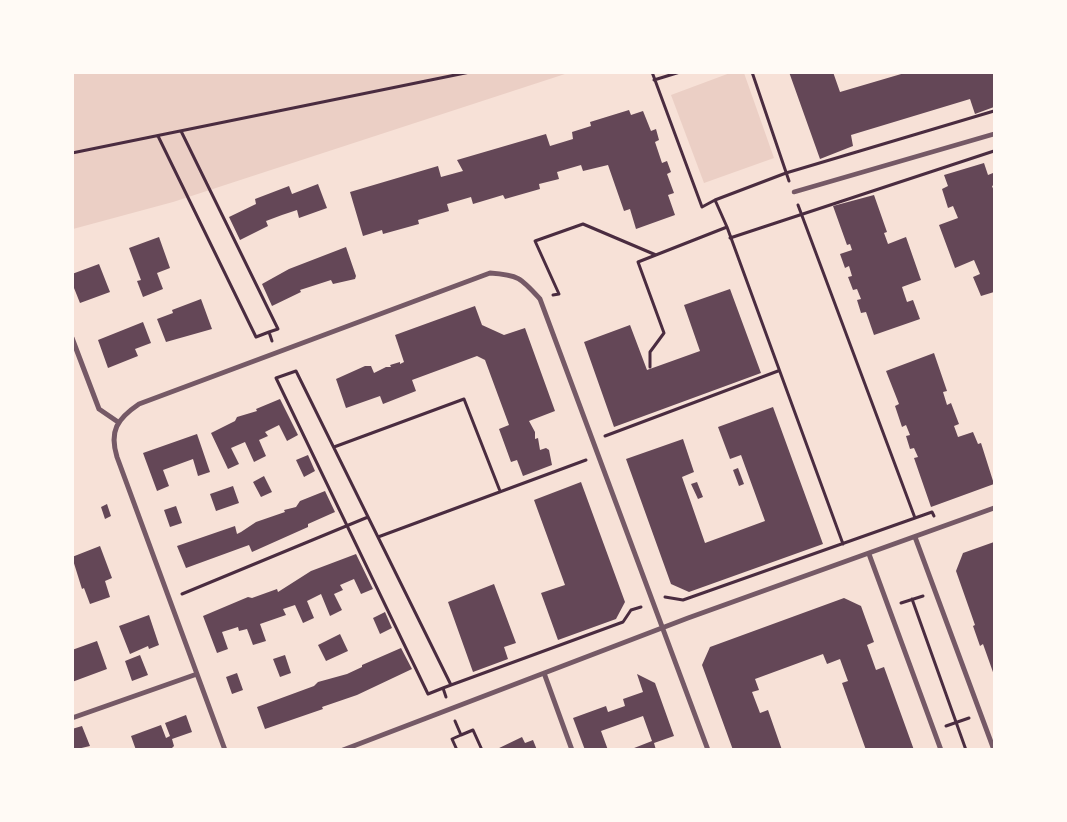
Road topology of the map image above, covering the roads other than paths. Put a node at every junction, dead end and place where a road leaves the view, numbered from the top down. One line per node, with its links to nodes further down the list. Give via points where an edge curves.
1 (994, 134): 2 (street)
2 (794, 192)
3 (72, 338): 4 (street, via 99,409)
4 (118, 422): 8 (street, via 139,404 490,273 522,279 540,299); 10 (street, via 113,444)
5 (994, 508): 6 (street)
6 (916, 537): 7 (street); 17 (street)
7 (868, 554): 8 (street); 16 (street)
8 (663, 628): 9 (street); 15 (street)
9 (544, 673): 13 (street); 14 (street)
10 (197, 674): 11 (street); 12 (street)
11 (72, 718)
12 (225, 750)
13 (343, 750)
14 (572, 750)
15 (708, 750)
16 (941, 750)
17 (994, 750)

